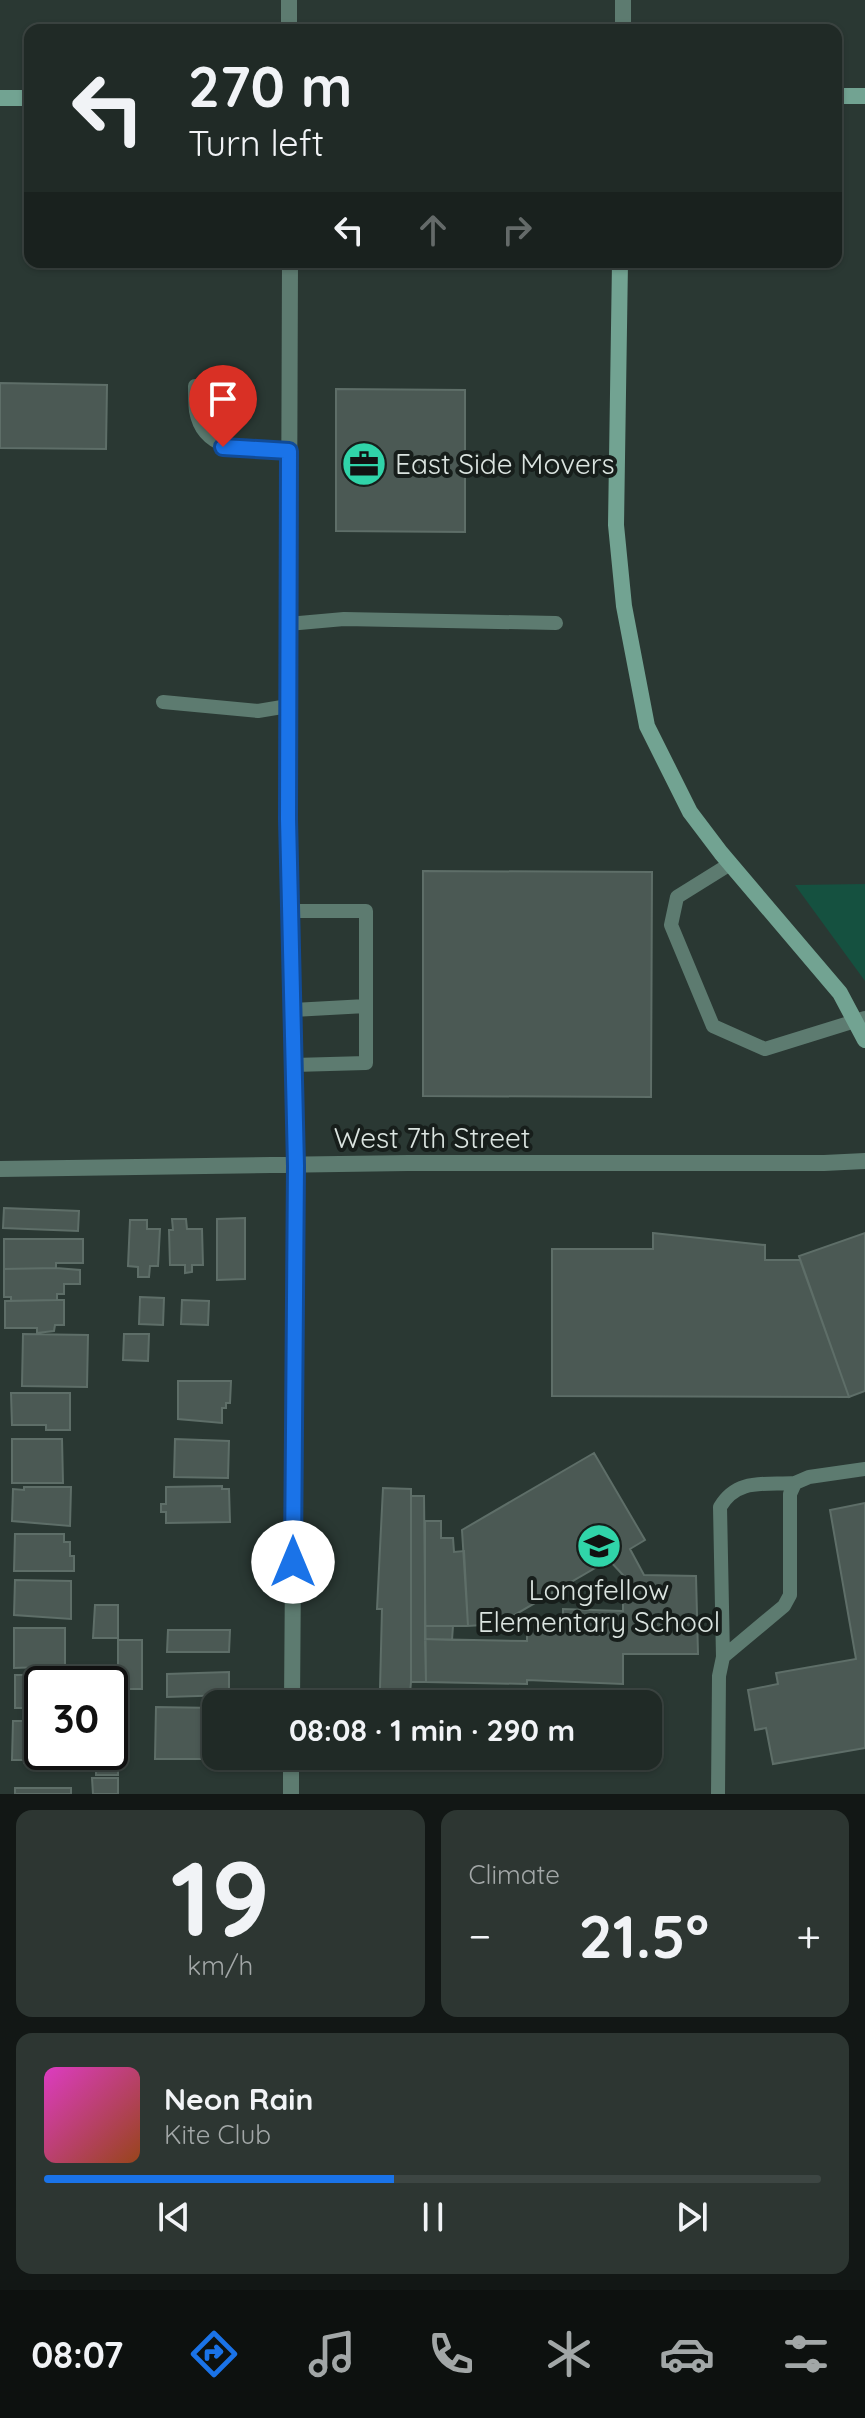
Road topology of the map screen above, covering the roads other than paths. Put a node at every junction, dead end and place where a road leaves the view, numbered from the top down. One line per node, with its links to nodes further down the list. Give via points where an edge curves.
1 (289, 0): 3 (street)
2 (623, 0): 4 (street)
3 (289, 24)
4 (623, 24)
5 (842, 96): 6 (street)
6 (865, 96)
7 (0, 98): 8 (street)
8 (24, 98)
9 (290, 268): 12 (street)
10 (620, 268): 17 (street, via 616,525 624,606 647,726 690,812)
11 (195, 386): 12 (lane, via 203,431 223,447)
12 (289, 451): 14 (street)
13 (556, 623): 14 (lane, via 344,619)
14 (288, 624): 16 (street)
15 (163, 702): 16 (lane, via 258,711)
16 (288, 706): 18 (street)
17 (730, 864): 21 (street); 21 (lane, via 677,897 671,925 713,1026 765,1049)
18 (290, 911): 19 (lane, via 366,911); 20 (street)
19 (366, 1006): 20 (lane); 23 (lane, via 366,1063)
20 (293, 1010): 23 (street)
21 (860, 1020): 22 (street)
22 (865, 1040)
23 (294, 1065): 25 (street)
24 (865, 1161): 25 (street, West 7th Street)
25 (296, 1166): 26 (street, West 7th Street); 30 (street)
26 (0, 1169)
27 (865, 1469): 28 (lane)
28 (795, 1483): 29 (lane, via 790,1494 790,1595); 29 (lane, via 743,1486 728,1493 720,1507)
29 (723, 1657): 33 (lane)
30 (292, 1690)
31 (291, 1770): 32 (street)
32 (291, 1794)
33 (718, 1794)

